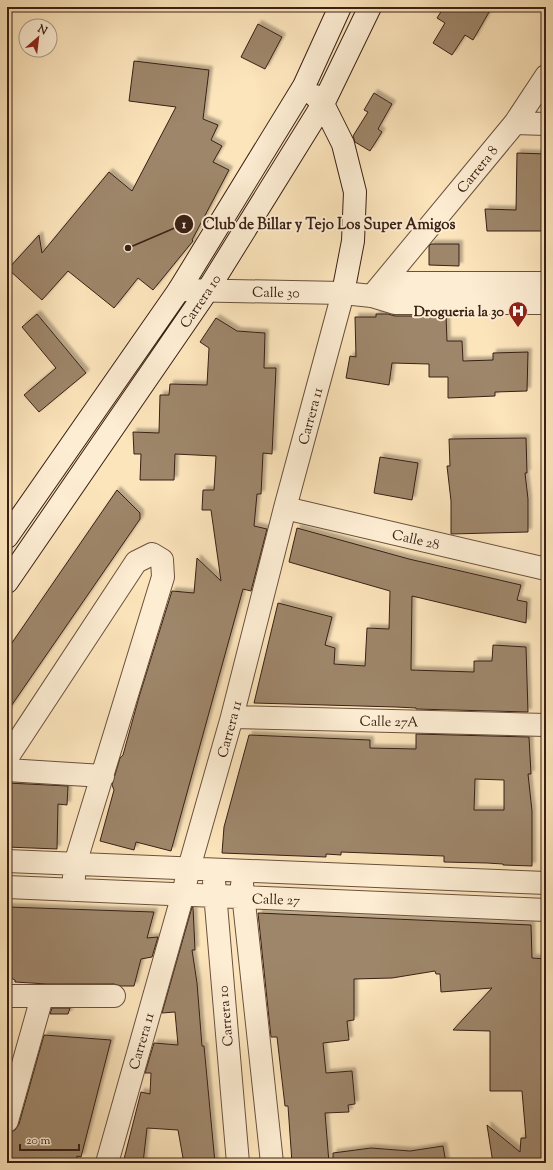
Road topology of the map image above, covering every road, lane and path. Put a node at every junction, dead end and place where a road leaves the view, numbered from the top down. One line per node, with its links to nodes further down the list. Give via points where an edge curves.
1 (340, 7): 4 (street, Carrera 10)
2 (370, 7): 5 (street, Carrera 10)
3 (546, 76): 6 (street, Carrera 8)
4 (304, 86): 5 (street, Carrera 11); 9 (street, Carrera 10)
5 (323, 104): 10 (street, Carrera 10); 11 (street, Carrera 11, via 343,144 355,192 354,241)
6 (515, 123): 7 (street); 12 (street, Carrera 8)
7 (546, 124)
8 (546, 283): 12 (street, via 395,284)
9 (179, 290): 10 (street, Calle 30); 15 (street, Carrera 10)
10 (207, 291): 11 (street, Calle 30); 17 (street, Carrera 10)
11 (343, 293): 12 (street, Calle 30); 14 (street, Carrera 11)
12 (372, 296): 13 (street, Calle 30, via 395,303)
13 (546, 303)
14 (285, 508): 16 (street, Calle 28); 18 (street, Carrera 11)
15 (7, 537)
16 (546, 569)
17 (7, 582)
18 (232, 717): 19 (street, Calle 27A); 25 (street, Carrera 11)
19 (546, 725)
20 (7, 758): 22 (street, via 136,562 152,554 162,560 163,577)
21 (7, 770): 22 (street)
22 (102, 776): 24 (street)
23 (7, 861): 24 (street, Calle 27)
24 (75, 864): 25 (street, Calle 27); 30 (street)
25 (189, 868): 26 (street, Calle 27); 31 (street, Carrera 11)
26 (214, 870): 27 (street, Calle 27); 32 (street, Carrera 10)
27 (241, 871): 28 (street, Calle 27); 33 (street)
28 (546, 883)
29 (7, 887): 30 (street, Calle 27)
30 (73, 890): 31 (street, Calle 27)
31 (183, 894): 32 (street, Calle 27); 39 (street, Carrera 11)
32 (215, 896): 33 (street, Calle 27); 40 (street, Carrera 10)
33 (244, 897): 34 (street, Calle 27); 41 (street)
34 (546, 910)
35 (7, 996): 37 (street)
36 (114, 996): 37 (street)
37 (42, 997): 38 (street)
38 (7, 1121)
39 (107, 1163)
40 (238, 1163)
41 (272, 1163)

